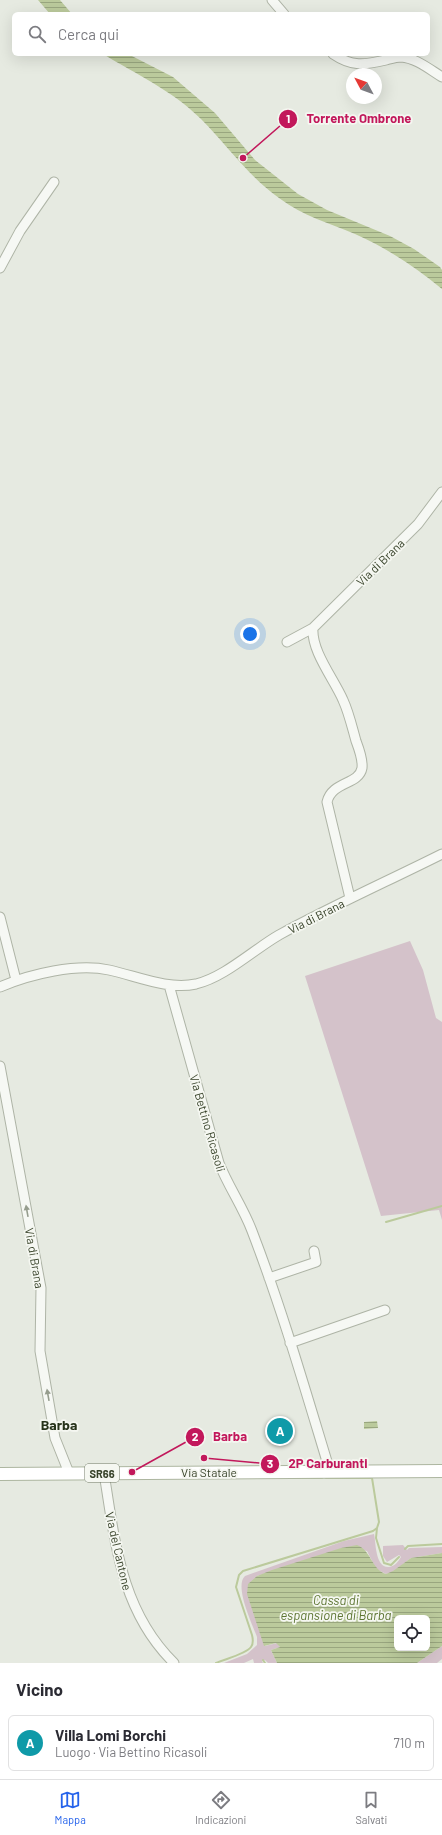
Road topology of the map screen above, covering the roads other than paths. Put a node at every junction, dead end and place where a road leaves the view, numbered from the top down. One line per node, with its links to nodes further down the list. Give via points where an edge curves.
1 (272, 0): 2 (street)
2 (282, 12)
3 (337, 56): 4 (street, via 360,65 398,57 406,58 420,63)
4 (442, 77)
5 (54, 182): 6 (street, via 20,231)
6 (0, 268)
7 (442, 492): 8 (street, Via di Brana, via 418,524)
8 (313, 628): 9 (street, Via di Brana); 11 (street, Via di Brana, via 313,642 343,700 362,762 360,774 334,789 327,802)
9 (287, 642)
10 (442, 854): 11 (street)
11 (350, 898): 14 (street, Via di Brana, via 278,936 208,980 196,984)
12 (0, 917): 13 (street)
13 (16, 980): 14 (street, Via di Brana, via 52,971 100,968); 15 (street, Via di Brana)
14 (169, 985): 18 (street, Via Bettino Ricasoli, via 218,1163 251,1229)
15 (0, 987)
16 (0, 1066): 23 (street, Via di Brana, one-way to 16, via 55,1438 40,1351 41,1288)
17 (314, 1251): 18 (street, via 316,1262)
18 (269, 1278): 20 (street, Via Bettino Ricasoli)
19 (385, 1310): 20 (street)
20 (290, 1343): 21 (street, Via Bettino Ricasoli, via 310,1402)
21 (328, 1472): 22 (main road, Via Statale / SR66); 24 (main road, Via Statale / SR66)
22 (442, 1472)
23 (69, 1473): 24 (main road, Via Statale / SR66); 25 (main road, Via Statale / SR66)
24 (104, 1473): 26 (street, Via del Cantone, via 122,1574 129,1594 147,1630)
25 (0, 1474)
26 (174, 1663)

